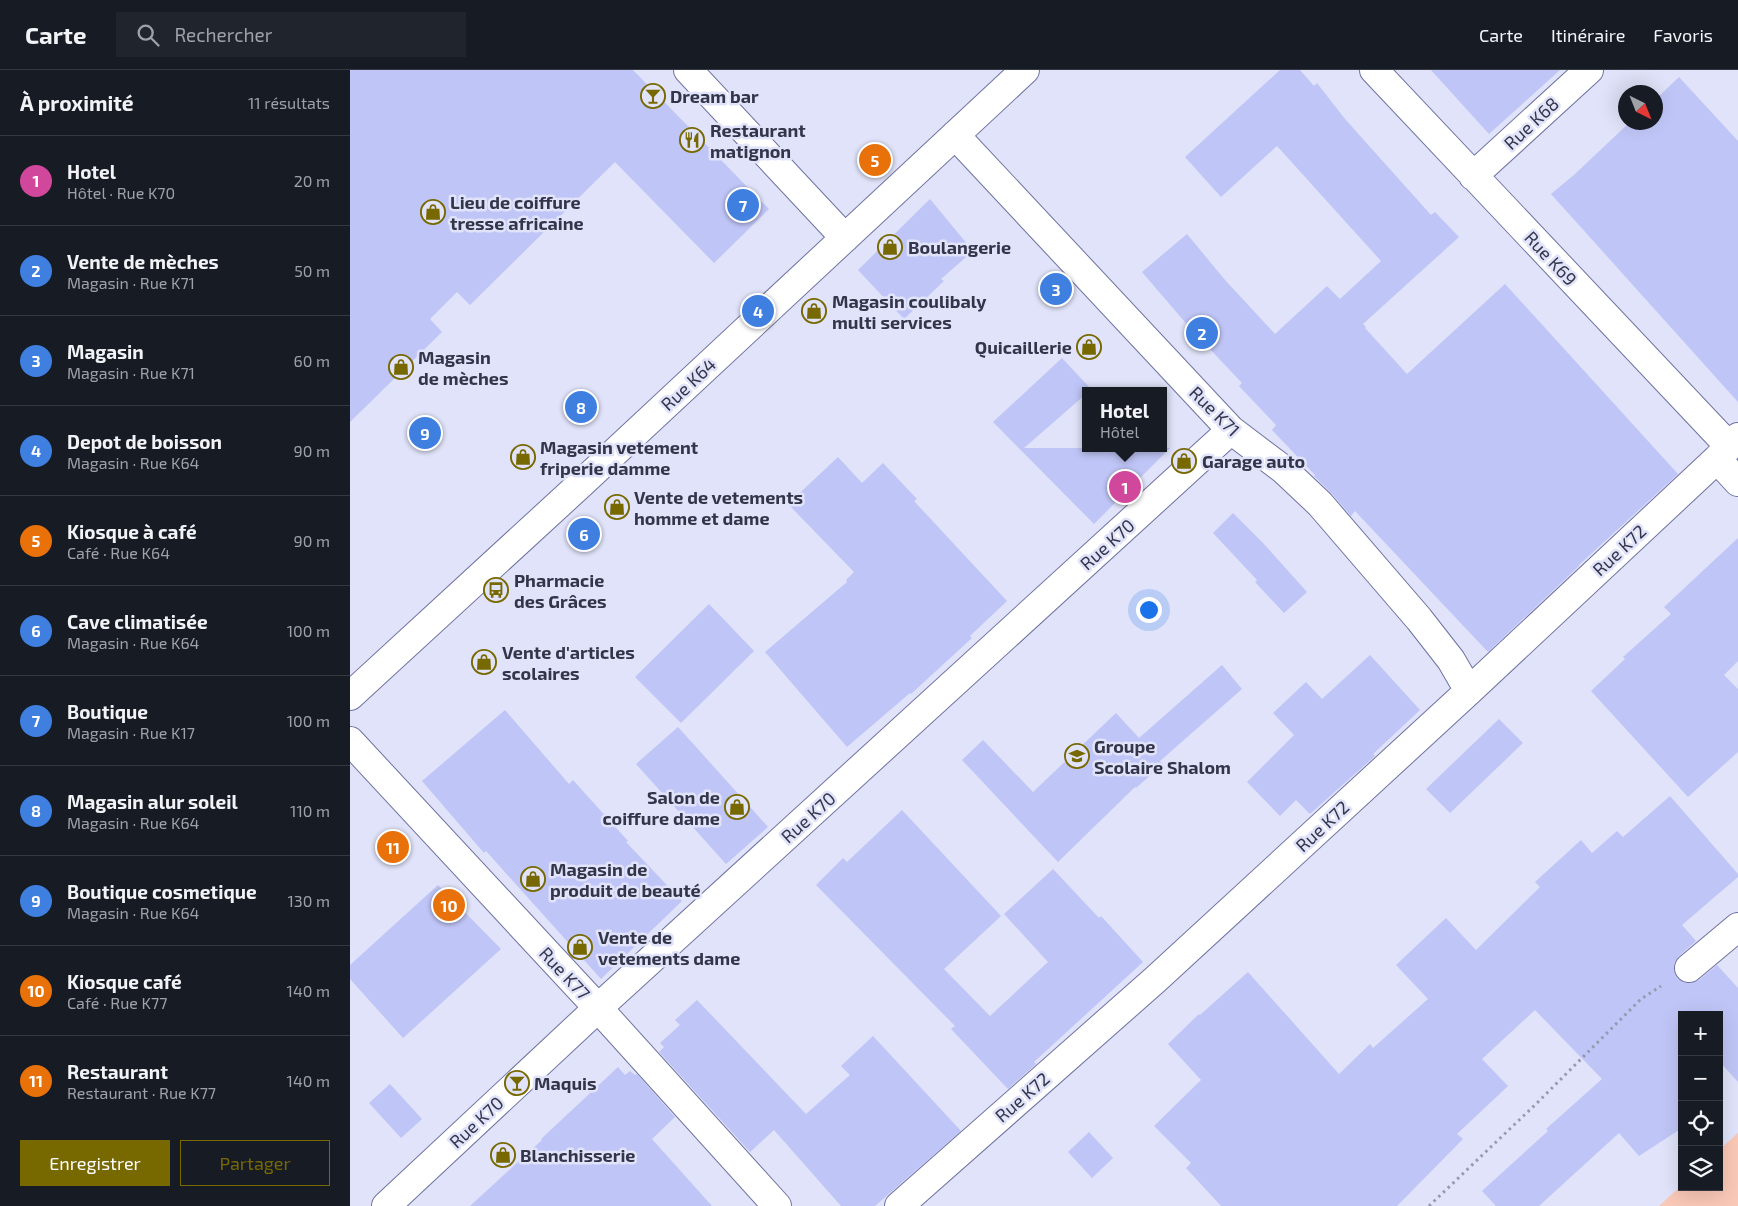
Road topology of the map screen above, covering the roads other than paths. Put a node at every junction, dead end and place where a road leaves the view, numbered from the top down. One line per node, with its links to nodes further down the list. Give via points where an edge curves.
1 (688, 70): 7 (street)
2 (1025, 70): 5 (street, Rue K64)
3 (1374, 70): 6 (street, Rue K69)
4 (1589, 70): 6 (street, Rue K68)
5 (954, 135): 7 (street, Rue K64); 8 (street, Rue K71)
6 (1473, 176): 9 (street, Rue K69)
7 (845, 238): 12 (street, Rue K64)
8 (1232, 430): 11 (street, Rue K71, via 1284,470 1320,504 1419,619 1451,660); 16 (street, Rue K70)
9 (1728, 447): 10 (street, Rue K69); 11 (street, Rue K72)
10 (1738, 482)
11 (1469, 691): 19 (street, Rue K72, via 1156,979)
12 (350, 696)
13 (350, 741): 16 (street, Rue K77)
14 (1738, 927): 15 (street)
15 (1689, 968)
16 (598, 1008): 17 (street, Rue K70); 18 (street, Rue K77)
17 (386, 1206)
18 (777, 1206)
19 (899, 1206)

